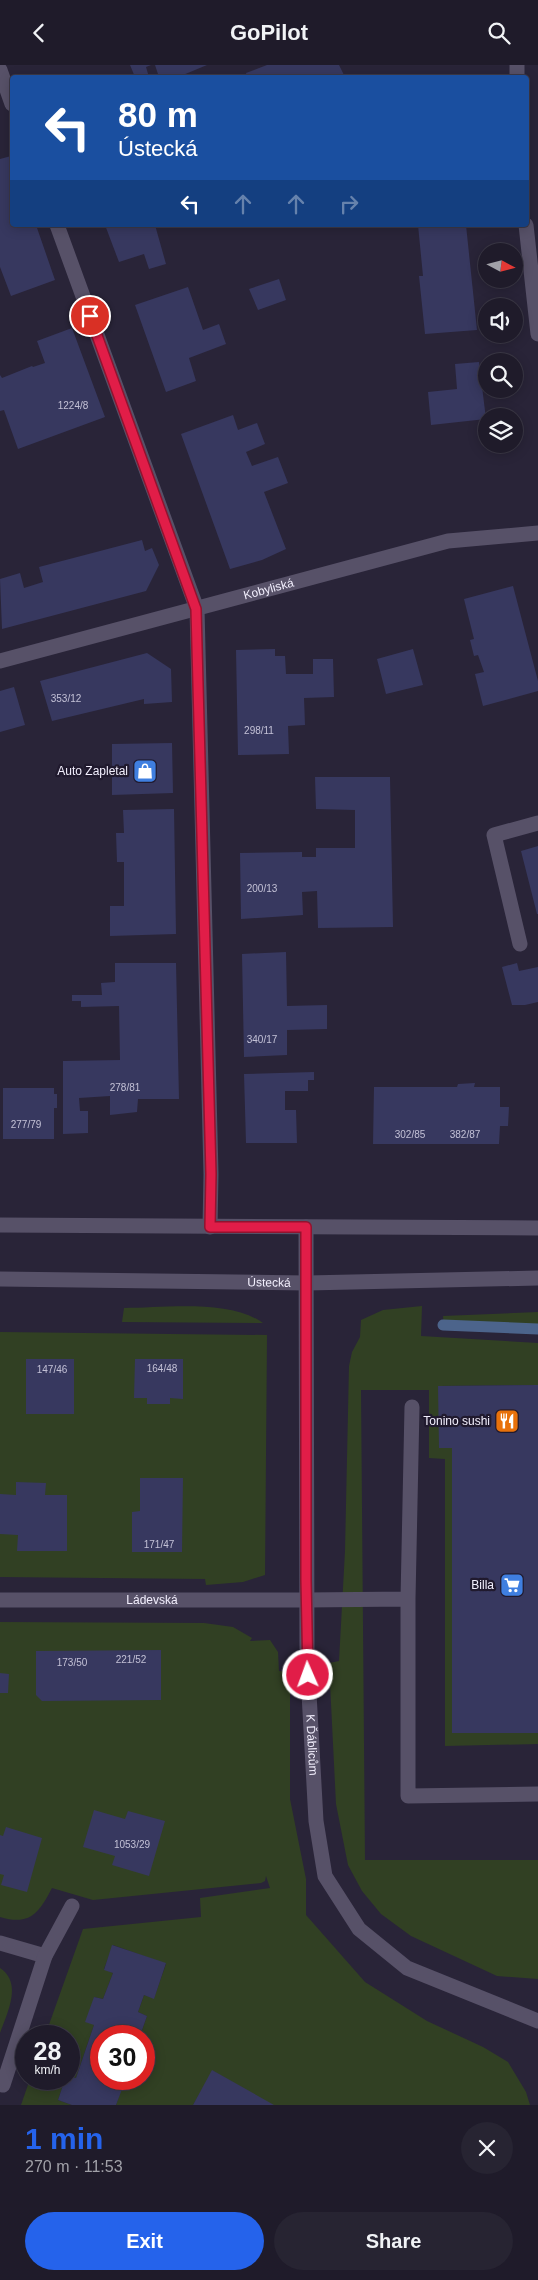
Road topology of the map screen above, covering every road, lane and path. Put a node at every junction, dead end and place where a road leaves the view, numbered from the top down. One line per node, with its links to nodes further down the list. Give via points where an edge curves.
1 (0, 70): 2 (street)
2 (10, 98)
3 (58, 227): 8 (street)
4 (526, 227): 5 (street)
5 (535, 286): 6 (street)
6 (538, 334)
7 (538, 533): 8 (street, Kobyliská, via 448,541)
8 (196, 609): 9 (street, Kobyliská); 13 (street)
9 (0, 661)
10 (538, 823): 11 (street, via 494,835)
11 (520, 944)
12 (0, 1225): 13 (street)
13 (210, 1227): 14 (street)
14 (306, 1227): 15 (street); 18 (street, K Ďáblicům)
15 (538, 1228)
16 (0, 1279): 18 (street, Ústecká)
17 (538, 1279): 18 (street, Ústecká)
18 (307, 1283): 20 (street, K Ďáblicům)
19 (412, 1407): 21 (street)
20 (306, 1599): 21 (street, Ládevská); 22 (street, Ládevská); 27 (street, K Ďáblicům, via 316,1821 325,1876 359,1929 408,1968)
21 (408, 1599): 23 (street, via 408,1796)
22 (0, 1600)
23 (538, 1794)
24 (72, 1906): 26 (street)
25 (0, 1943): 26 (street)
26 (45, 1956): 28 (street)
27 (538, 2021)
28 (3, 2085)

